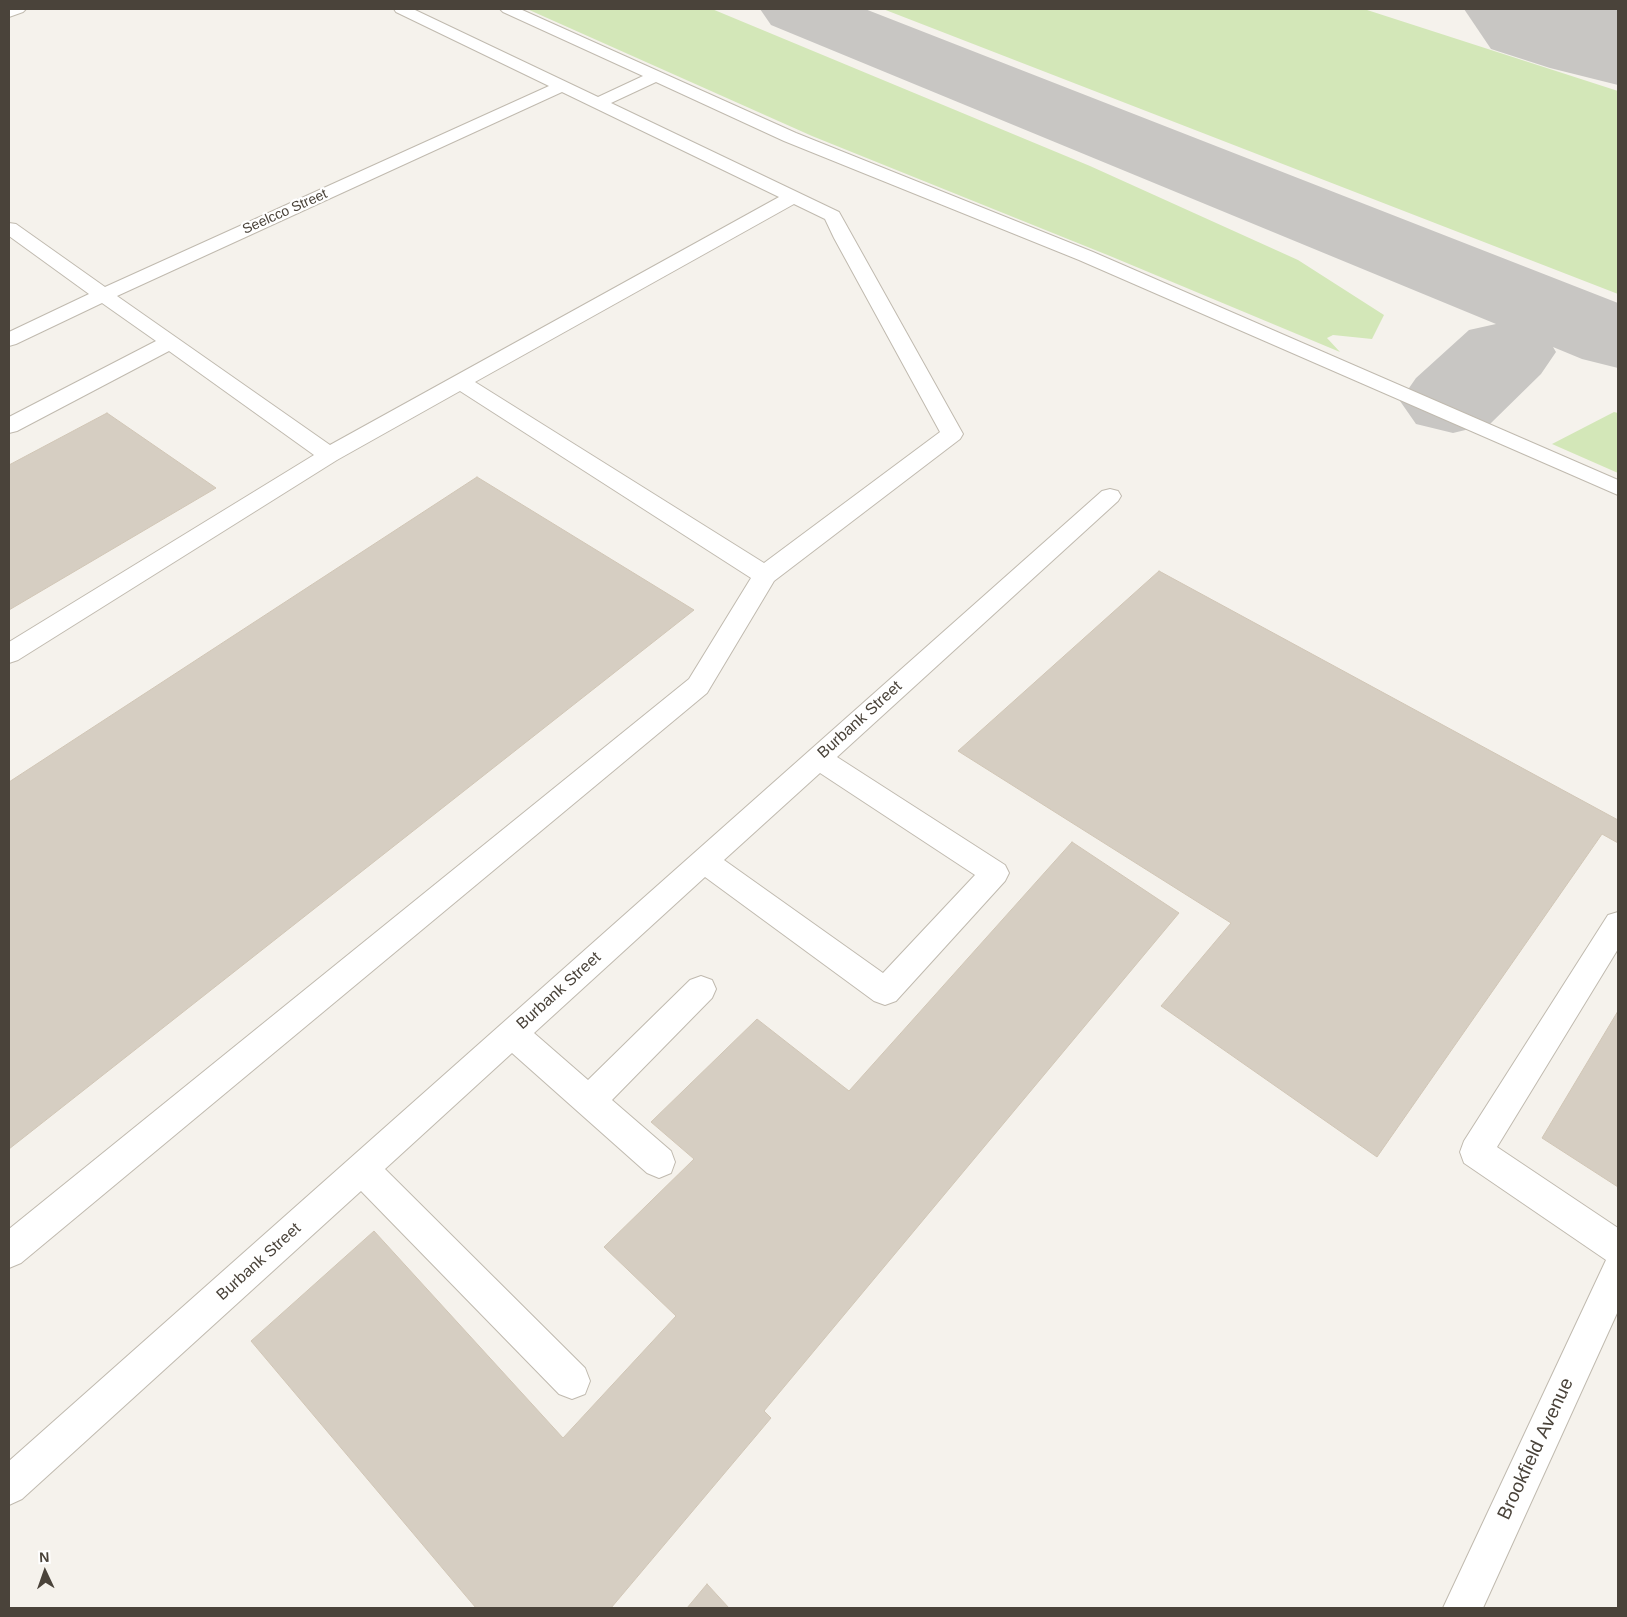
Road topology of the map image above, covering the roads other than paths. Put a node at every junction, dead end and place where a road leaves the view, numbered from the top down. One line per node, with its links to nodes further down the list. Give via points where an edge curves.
1 (18, 9): 4 (street)
2 (401, 9): 6 (street)
3 (508, 9): 5 (street)
4 (9, 12)
5 (656, 76): 7 (street); 16 (street, via 790,138 1095,260)
6 (563, 86): 7 (street); 10 (street, Seelcco Street)
7 (598, 102): 8 (street)
8 (793, 196): 13 (street); 18 (street, via 833,216 952,434)
9 (9, 228): 10 (street)
10 (103, 295): 11 (street, Seelcco Street); 12 (street)
11 (9, 340)
12 (170, 342): 14 (street); 15 (street)
13 (460, 382): 15 (street); 18 (street)
14 (9, 426)
15 (329, 455): 19 (street)
16 (1618, 488)
17 (1110, 496): 20 (street, Burbank Street)
18 (765, 575): 29 (street, via 698,686)
19 (9, 654)
20 (818, 758): 21 (street, Burbank Street); 21 (street, via 995,873 885,992)
21 (704, 861): 24 (street, Burbank Street)
22 (1618, 924): 28 (street, via 1476,1152)
23 (701, 989): 25 (street)
24 (512, 1033): 25 (street); 27 (street, Burbank Street)
25 (589, 1101): 26 (street)
26 (659, 1162)
27 (363, 1169): 31 (street); 32 (street, Burbank Street)
28 (1618, 1248)
29 (9, 1251)
30 (1614, 1281): 33 (street, Brookfield Avenue)
31 (572, 1381)
32 (9, 1486)
33 (1463, 1608)

